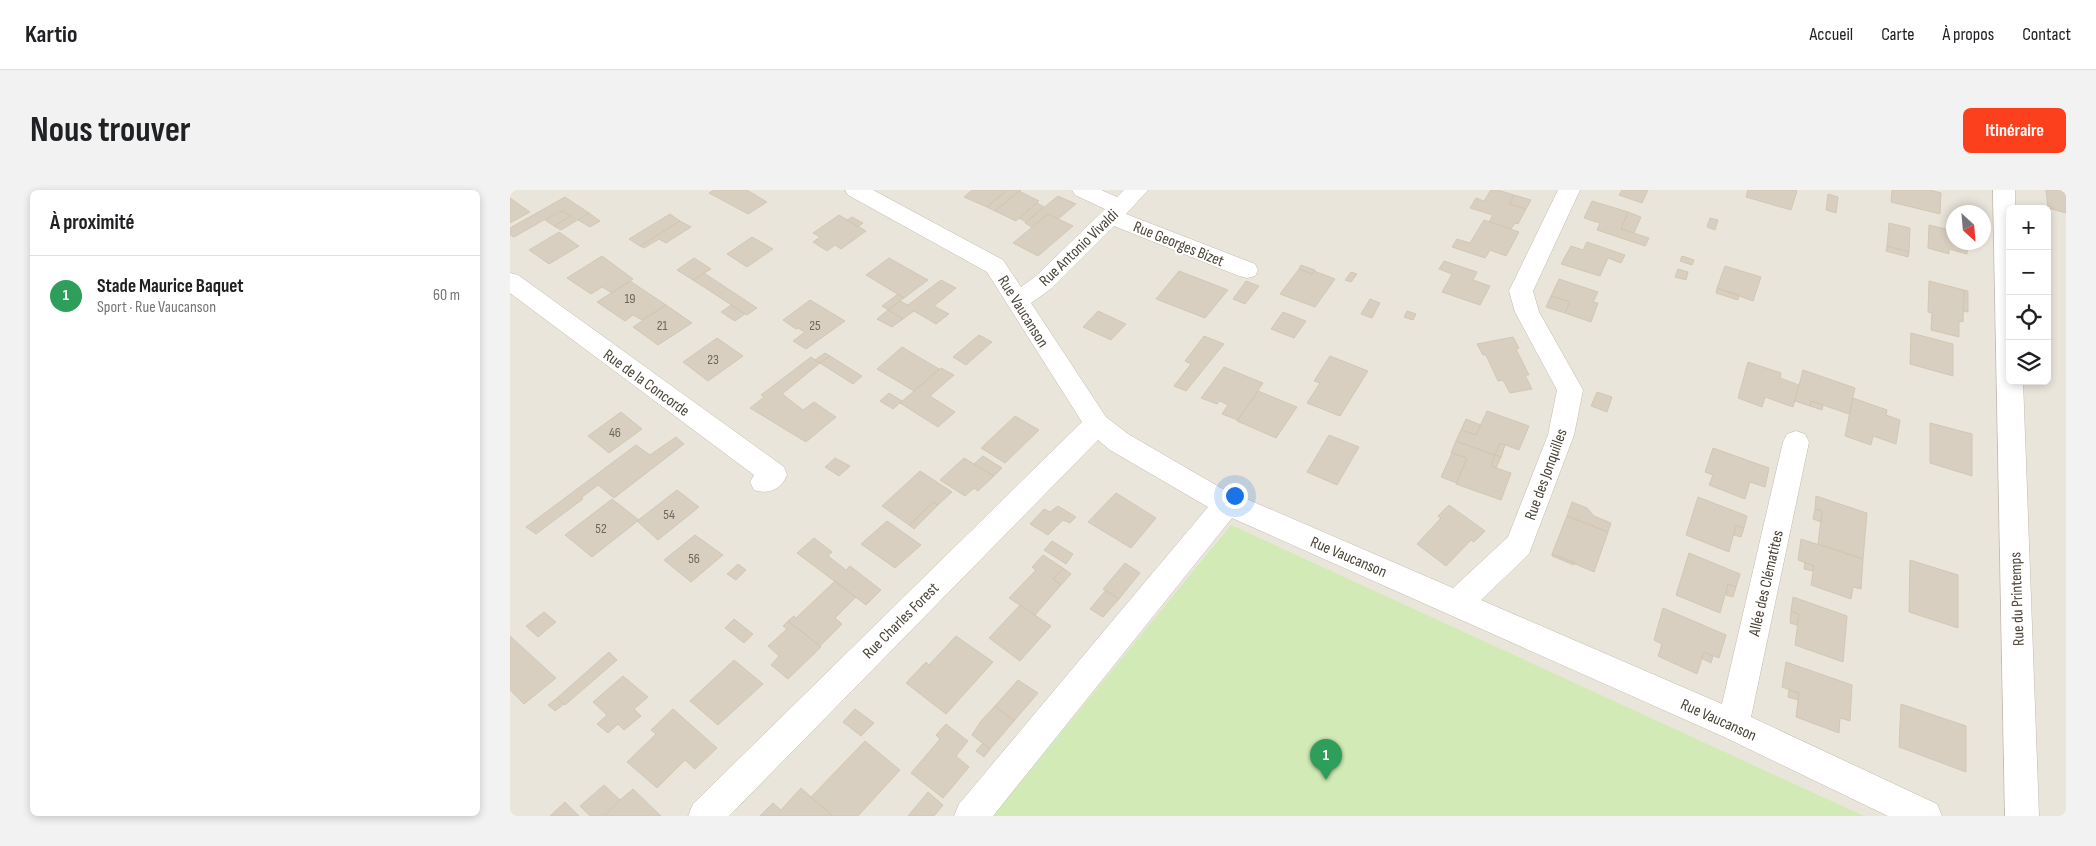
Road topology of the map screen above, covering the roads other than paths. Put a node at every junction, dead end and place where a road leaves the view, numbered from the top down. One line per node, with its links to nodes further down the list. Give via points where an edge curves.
1 (856, 190): 9 (street, Rue Vaucanson, via 995,266)
2 (1083, 190): 6 (street, Rue Georges Bizet)
3 (1138, 190): 6 (street, Rue Antonio Vivaldi)
4 (1569, 190): 16 (street, Rue des Jonquilles, via 1521,291 1527,312 1570,390 1561,435 1519,545)
5 (2004, 190): 10 (street, Rue du Printemps)
6 (1115, 212): 7 (street, Rue Georges Bizet); 9 (street, Rue Antonio Vivaldi, via 1044,282)
7 (1247, 270)
8 (510, 281): 14 (street, Rue de la Concorde, via 774,475)
9 (1017, 302): 12 (street, Rue Vaucanson)
10 (2009, 340)
11 (2010, 385): 21 (street, Rue du Printemps)
12 (1097, 424): 15 (street, Rue Vaucanson, via 1128,447); 18 (street, Rue Charles Forest)
13 (1796, 442): 17 (street, Allée des Clématites)
14 (764, 482)
15 (1228, 503): 16 (street, Rue Vaucanson); 19 (street)
16 (1458, 603): 17 (street, Rue Vaucanson)
17 (1733, 725): 20 (street, Rue Vaucanson)
18 (705, 816)
19 (971, 816)
20 (1925, 816)
21 (2022, 816)

